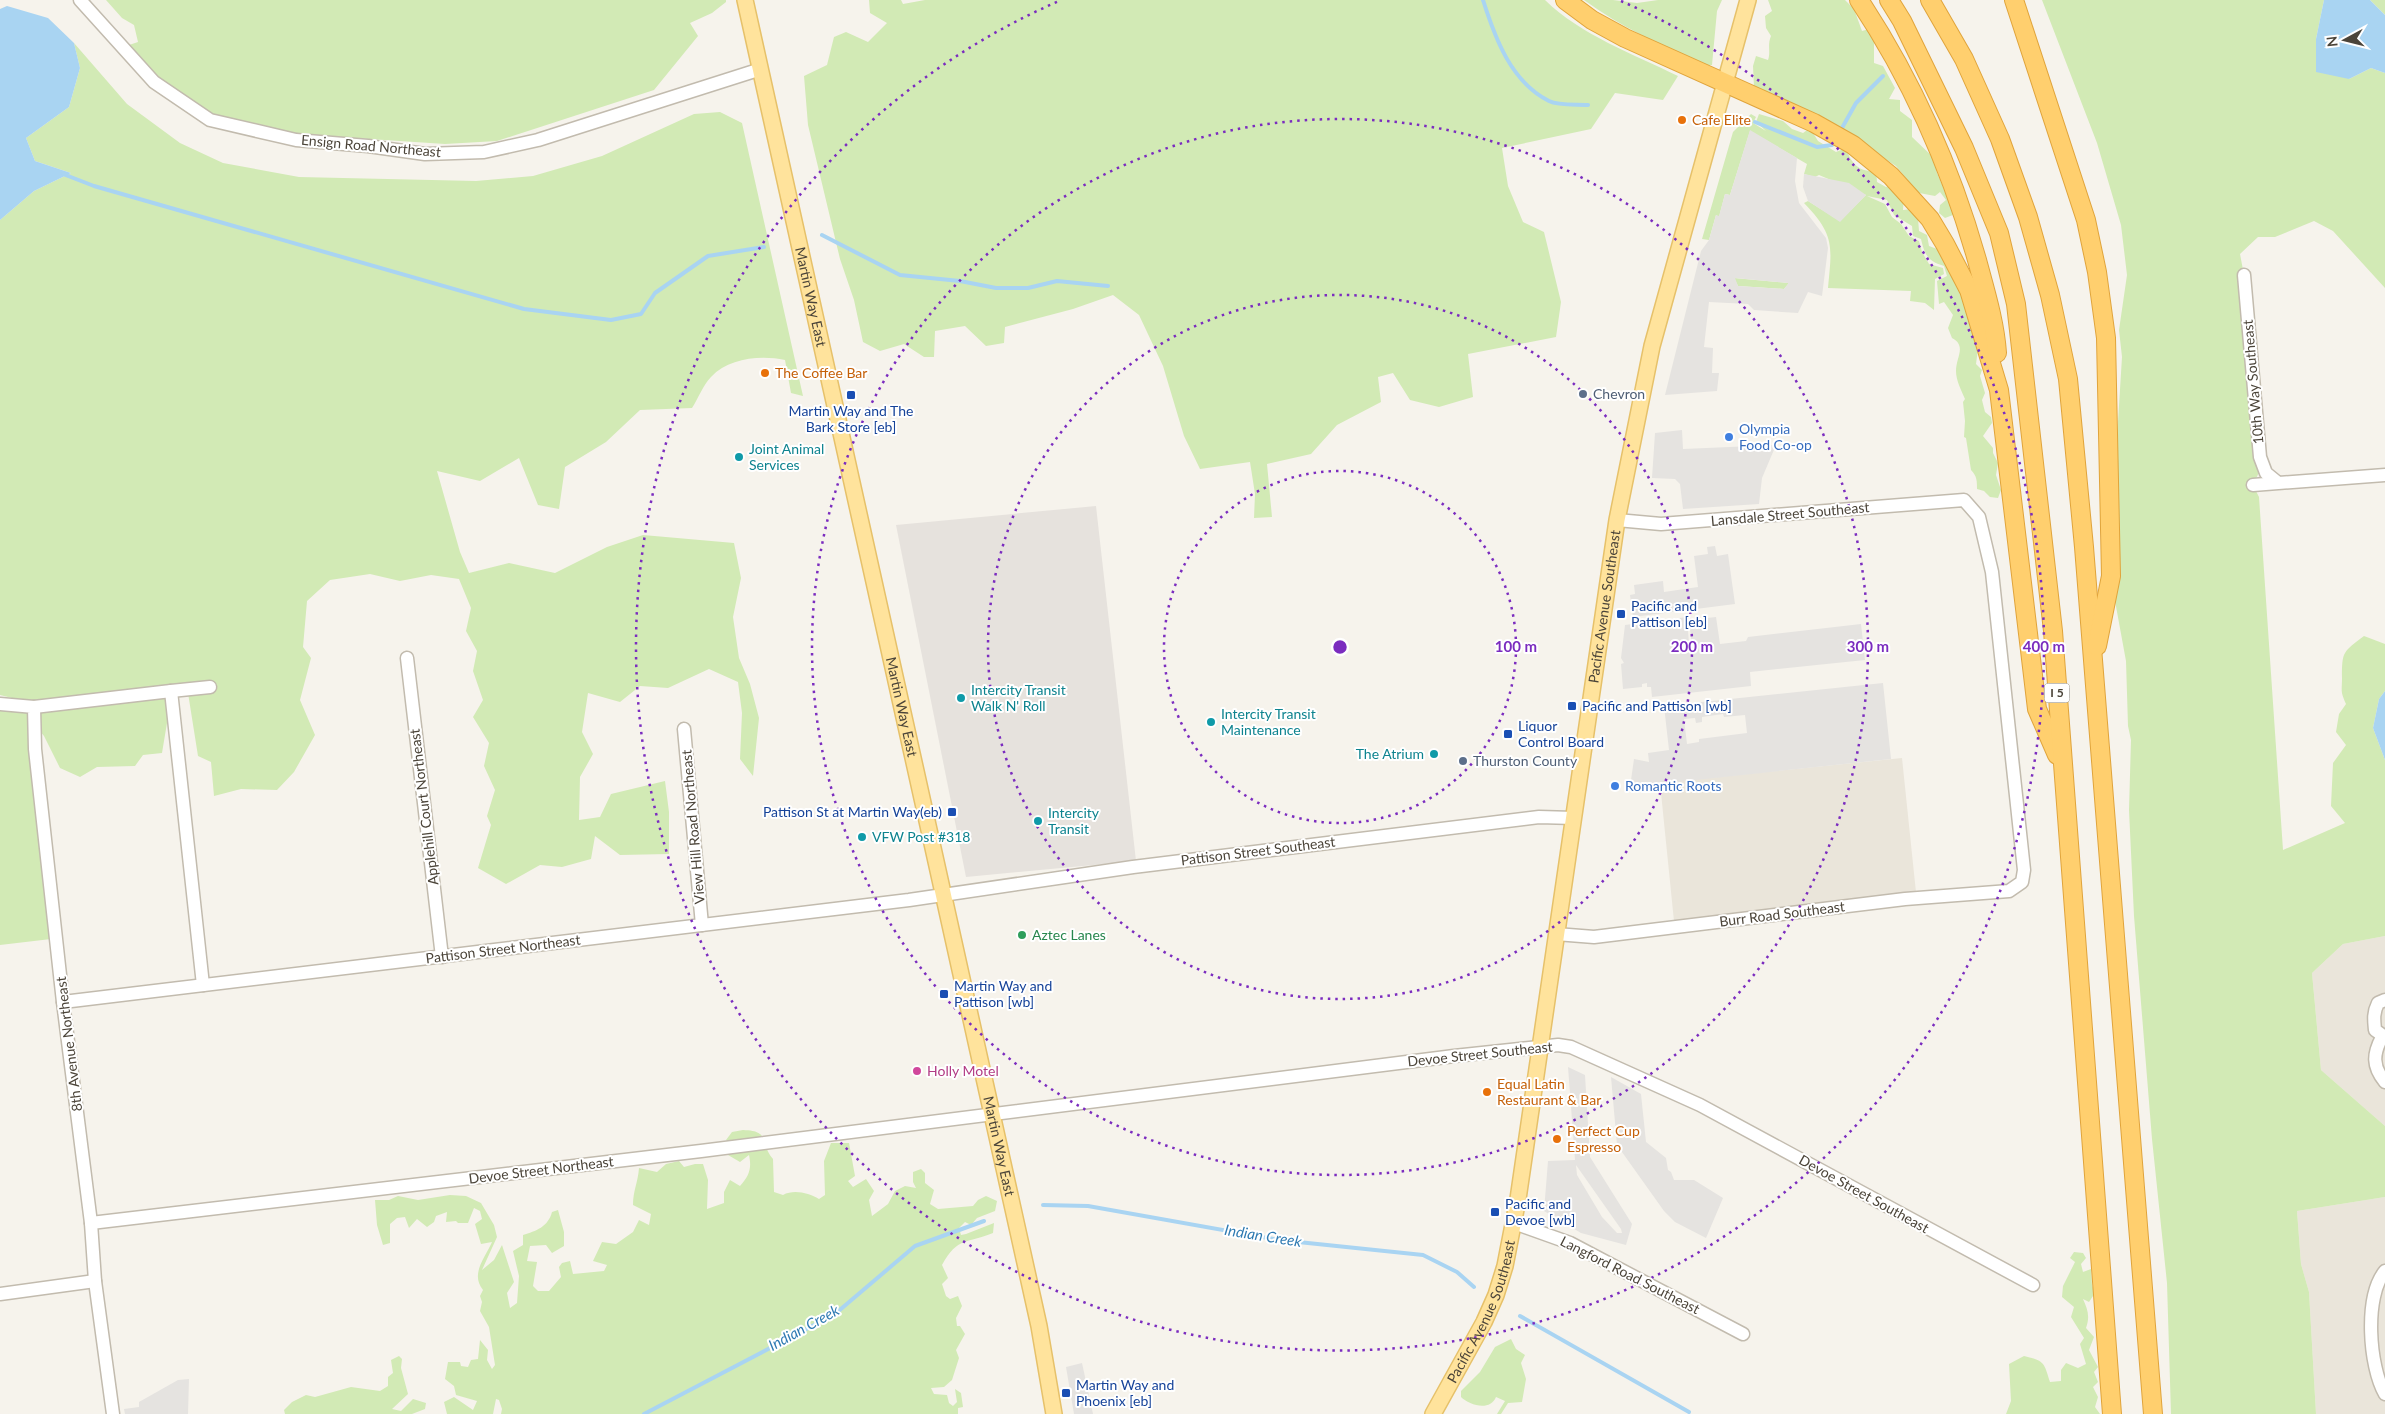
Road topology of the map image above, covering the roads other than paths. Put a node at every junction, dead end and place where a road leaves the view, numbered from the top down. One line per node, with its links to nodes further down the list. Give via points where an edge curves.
1 (80, 0): 9 (street, Ensign Road Northeast, via 154,82 210,120 296,140 425,154 484,152 538,140)
2 (746, 0): 9 (main road, Martin Way East)
3 (1565, 0): 10 (highway, via 1625,38)
4 (1748, 0): 10 (main road, Pacific Avenue Southeast)
5 (1860, 0): 12 (highway, via 1908,82 1955,191 1969,232 1996,340)
6 (1889, 0): 24 (highway, I 5, via 1964,148 1999,233 2016,304 2053,632)
7 (1930, 0): 18 (highway, via 1964,60 2000,139 2028,217 2050,295 2068,379)
8 (2014, 0): 18 (highway, via 2086,220 2106,338 2111,576)
9 (761, 69): 27 (main road, Martin Way East)
10 (1726, 82): 12 (highway, via 1853,145 1872,158 1910,196 1945,244 1969,290); 16 (main road, Pacific Avenue Southeast, via 1650,352)
11 (2244, 275): 14 (street, 10th Way Southeast, via 2260,457 2266,473)
12 (1999, 390): 24 (highway, via 2037,709)
13 (2385, 475): 14 (street)
14 (2277, 482): 15 (street)
15 (2253, 485)
16 (1617, 520): 25 (main road, Pacific Avenue Southeast); 26 (street, Lansdale Street Southeast, via 1661,524 1964,500 1979,517 1993,580 2024,870 2022,882)
17 (406, 658): 30 (street, Applehill Court Northeast)
18 (2092, 666): 50 (highway)
19 (210, 687): 20 (street)
20 (171, 691): 22 (street); 31 (street)
21 (0, 704): 22 (street)
22 (34, 707): 33 (street, 8th Avenue Northeast)
23 (684, 729): 28 (street, View Hill Road Northeast)
24 (2063, 769): 49 (highway, I 5)
25 (1574, 818): 27 (street, Pattison Street Southeast, via 1520,819 1132,867); 29 (main road, Pacific Avenue Southeast)
26 (2009, 891): 29 (street, Burr Road Southeast, via 1905,898 1594,937)
27 (943, 895): 28 (street, Pattison Street Northeast); 37 (main road, Martin Way East)
28 (702, 925): 30 (street, Pattison Street Northeast)
29 (1556, 934): 35 (main road, Pacific Avenue Southeast)
30 (442, 957): 31 (street, Pattison Street Northeast)
31 (203, 985): 33 (street, Pattison Street Northeast)
32 (2385, 1000): 34 (street, via 2378,1003 2374,1011 2375,1030)
33 (63, 1002): 38 (street, 8th Avenue Northeast)
34 (2384, 1037): 36 (street, via 2374,1059 2376,1069)
35 (1539, 1047): 37 (street, Devoe Street Southeast); 39 (main road, Pacific Avenue Southeast); 42 (street, Devoe Street Southeast, via 1571,1047 1700,1105)
36 (2385, 1082)
37 (992, 1115): 38 (street, Devoe Street Northeast); 47 (main road, Martin Way East, via 1039,1326)
38 (91, 1223): 41 (street, 8th Avenue Northeast)
39 (1514, 1223): 44 (street, Langford Road Southeast, via 1570,1243); 48 (main road, Pacific Avenue Southeast, via 1506,1266 1496,1295)
40 (2385, 1271): 45 (street, via 2376,1285 2371,1312 2376,1373)
41 (95, 1281): 43 (street); 46 (street, 8th Avenue Northeast)
42 (2032, 1285)
43 (0, 1294)
44 (1744, 1334)
45 (2385, 1394)
46 (113, 1414)
47 (1054, 1414)
48 (1433, 1414)
49 (2112, 1414)
50 (2153, 1414)

